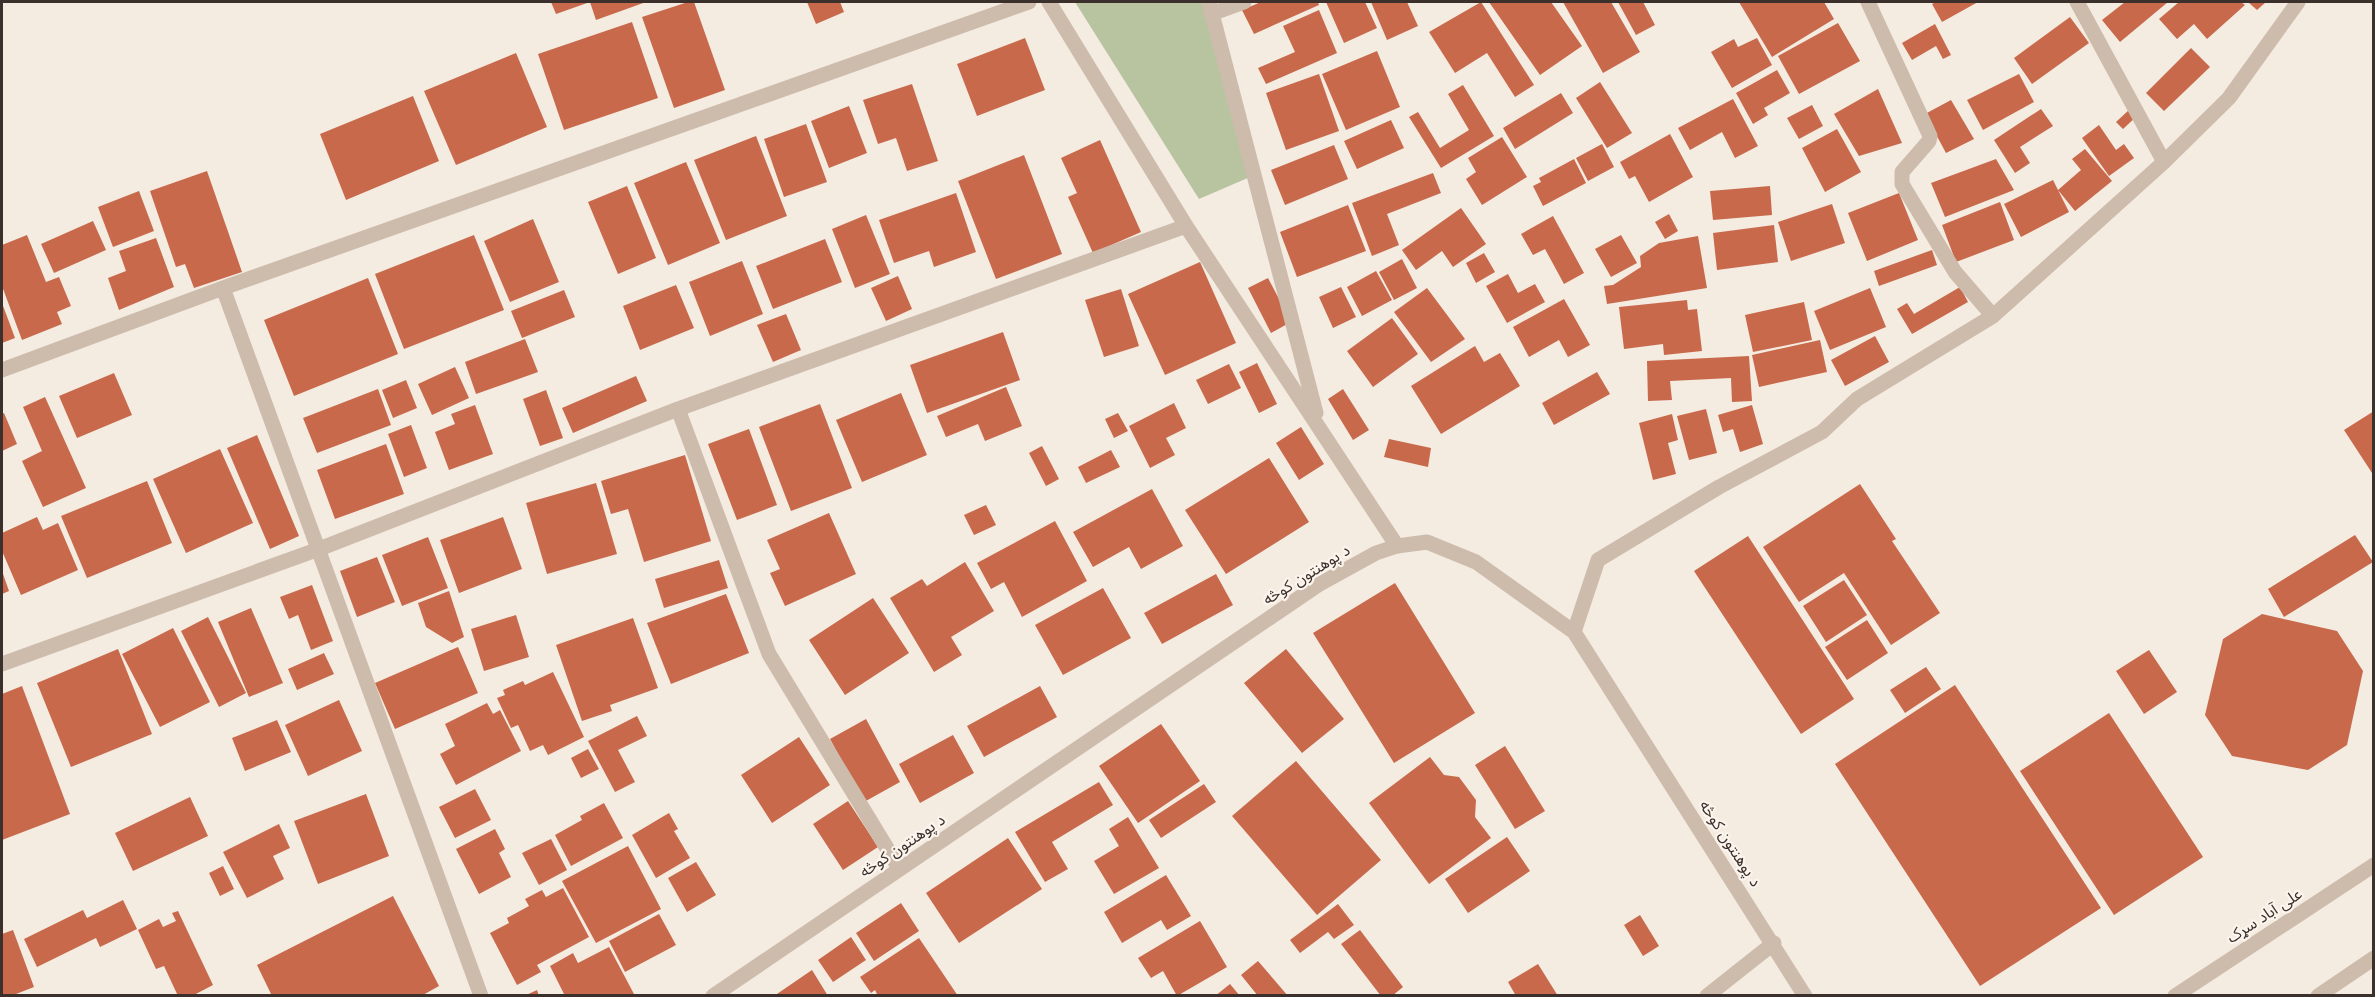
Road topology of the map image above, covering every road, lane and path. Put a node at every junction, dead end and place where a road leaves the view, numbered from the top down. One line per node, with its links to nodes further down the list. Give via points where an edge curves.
1 (1029, 2): 10 (street)
2 (1049, 2): 9 (street)
3 (1244, 2): 7 (street)
4 (1868, 2): 11 (street, via 1930,139 1902,172 1902,184 1955,272)
5 (2077, 2): 8 (street)
6 (2298, 2): 8 (street, via 2229,98)
7 (1210, 8): 14 (street)
8 (2164, 162): 11 (street)
9 (1186, 226): 13 (street); 14 (street)
10 (224, 288): 12 (street); 16 (street)
11 (1993, 316): 17 (street, via 1857,399 1822,432 1719,487 1598,560)
12 (2, 370)
13 (678, 409): 16 (street); 20 (street, via 770,654)
14 (1319, 425): 15 (street)
15 (1397, 546): 17 (street, د پوهنتون کوڅه, via 1427,542 1476,562); 20 (street, د پوهنتون کوڅه, via 1376,553 1318,585)
16 (319, 549): 18 (street); 23 (street)
17 (1574, 632): 21 (street, د پوهنتون کوڅه)
18 (2, 664)
19 (2373, 865): 27 (street, علی آباد سړک)
20 (899, 868): 24 (street, د پوهنتون کوڅه)
21 (1774, 943): 25 (street); 26 (street, د پوهنتون کوڅه)
22 (2373, 958): 28 (street)
23 (481, 996)
24 (713, 996)
25 (1707, 996)
26 (1805, 996)
27 (2175, 996)
28 (2318, 996)

